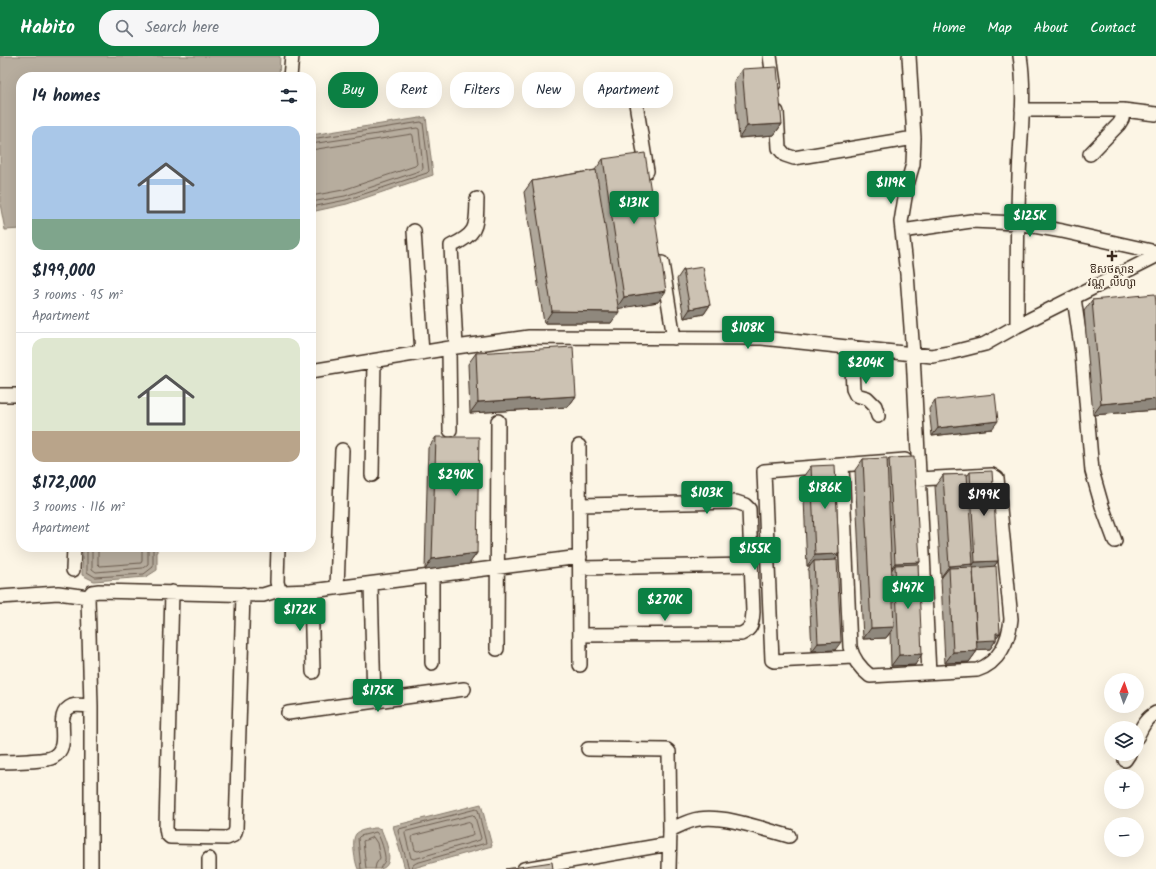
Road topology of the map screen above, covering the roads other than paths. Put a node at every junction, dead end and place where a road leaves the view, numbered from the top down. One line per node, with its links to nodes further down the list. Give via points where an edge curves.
1 (292, 56): 5 (street)
2 (770, 56): 10 (street, via 779,148 785,156 794,158)
3 (909, 56): 10 (street)
4 (1020, 56): 7 (street)
5 (290, 72)
6 (637, 108): 12 (street)
7 (1022, 110): 8 (street); 14 (street)
8 (1123, 110): 9 (street); 11 (street, via 1119,124)
9 (1156, 114)
10 (914, 138): 15 (street, via 913,164 907,185)
11 (1090, 154)
12 (649, 184)
13 (477, 199): 24 (street, via 476,226 470,234 451,246)
14 (1017, 223): 15 (street, via 971,221); 17 (street); 21 (street)
15 (902, 230): 26 (street)
16 (414, 231): 25 (street)
17 (1156, 252)
18 (660, 253): 22 (street)
19 (1156, 256): 20 (street)
20 (1074, 298): 21 (street); 41 (street, via 1082,353 1092,472)
21 (1017, 326): 26 (street, via 985,344 932,356)
22 (674, 338): 23 (street, via 762,338); 24 (street, via 529,337)
23 (851, 346): 26 (street); 31 (street, via 853,389 856,395 867,398 875,406)
24 (452, 348): 25 (street); 33 (street)
25 (422, 353): 27 (street)
26 (913, 354): 36 (street)
27 (374, 361): 28 (street); 38 (street)
28 (316, 370)
29 (16, 394): 30 (street)
30 (0, 395)
31 (878, 416)
32 (498, 421): 46 (street)
33 (450, 430)
34 (579, 446): 40 (street)
35 (342, 450): 50 (street)
36 (918, 459): 37 (street); 39 (street)
37 (842, 465): 59 (street, via 850,647); 59 (street, via 764,471 772,660)
38 (372, 474)
39 (919, 479): 63 (street); 63 (street, via 992,475 997,478 1011,619 1005,646 993,662 977,670)
40 (580, 505): 44 (street); 45 (street, via 736,502 745,505 748,509)
41 (1115, 541)
42 (74, 552): 47 (street)
43 (278, 552): 51 (street, via 276,582)
44 (580, 562): 45 (street); 46 (street); 57 (street)
45 (751, 564): 57 (street, via 752,624 741,634)
46 (497, 567): 48 (street); 58 (street)
47 (73, 570)
48 (432, 576): 49 (street); 60 (street)
49 (371, 584): 50 (street); 65 (street)
50 (337, 588): 52 (street)
51 (279, 590): 52 (street); 54 (street, via 263,595)
52 (312, 591): 62 (street)
53 (172, 592): 54 (street); 54 (street, via 166,828 170,837 227,838 234,835 236,829); 56 (street, via 98,591 92,592)
54 (243, 594)
55 (0, 597): 56 (street, via 58,593)
56 (88, 597): 66 (street)
57 (580, 635): 61 (street)
58 (497, 649)
59 (853, 657): 63 (street, via 870,676)
60 (432, 663)
61 (580, 665)
62 (313, 672)
63 (929, 673)
64 (464, 689): 65 (street)
65 (374, 701): 67 (street)
66 (91, 706): 71 (street, via 73,705 63,715 63,745 58,754 51,759); 75 (street)
67 (288, 713)
68 (1156, 713): 69 (street)
69 (1144, 722)
70 (588, 749): 72 (street, via 667,750)
71 (0, 762)
72 (670, 830): 73 (street, via 698,819 710,818 725,819); 74 (street)
73 (789, 836)
74 (669, 844): 76 (street); 77 (street)
75 (91, 869)
76 (524, 869)
77 (669, 869)

